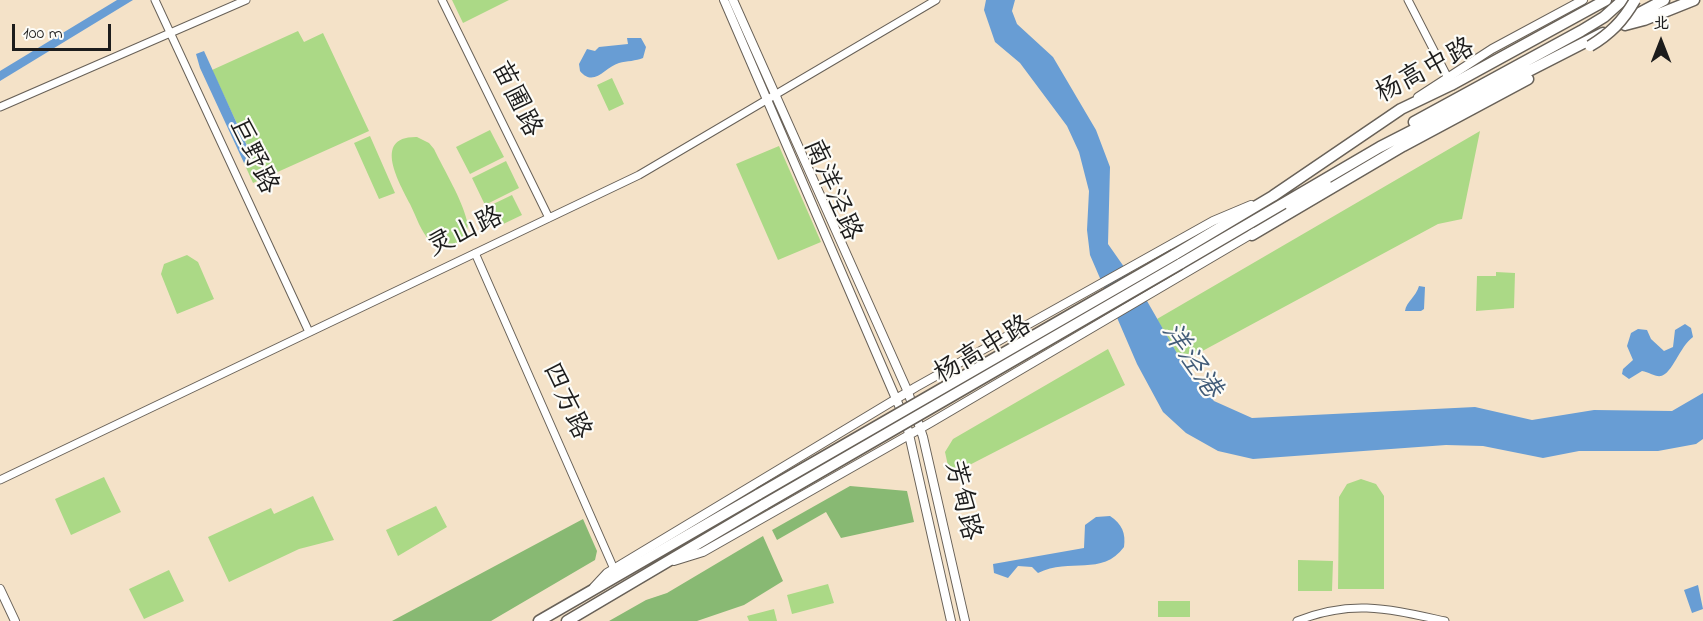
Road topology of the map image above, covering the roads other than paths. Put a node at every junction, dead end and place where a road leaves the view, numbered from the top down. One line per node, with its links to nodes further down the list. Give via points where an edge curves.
1 (155, 0): 17 (street, 巨野路)
2 (246, 0): 17 (street)
3 (442, 0): 25 (street, 苗圃路)
4 (724, 0): 19 (main road, 南洋泾路)
5 (733, 0): 19 (main road, 南洋泾路)
6 (936, 0): 19 (street, 灵山路)
7 (1408, 0): 18 (street)
8 (1573, 0): 15 (main road)
9 (1584, 0): 15 (main road)
10 (1606, 0): 21 (highway, 杨高中路, via 1451,86)
11 (1623, 0): 23 (highway, via 1581,31 1437,108)
12 (1635, 0): 26 (highway, bridge, via 1625,17 1599,41 1403,146)
13 (1664, 0): 16 (highway, 杨高中路)
14 (1694, 0): 16 (highway)
15 (1549, 18): 18 (main road)
16 (1611, 28): 22 (highway, 杨高中路)
17 (170, 33): 20 (street); 29 (street, 巨野路)
18 (1447, 76): 21 (main road)
19 (772, 97): 25 (street, 灵山路, via 664,162); 30 (main road, 南洋泾路); 31 (main road, 南洋泾路)
20 (0, 107)
21 (1401, 109): 24 (highway, 杨高中路)
22 (1425, 124): 23 (highway, 杨高中路); 26 (main road, 杨高中路, via 1302,199)
23 (1380, 147): 28 (highway, 杨高中路)
24 (1273, 196): 28 (highway, 杨高中路); 30 (main road, 杨高中路, via 1213,221)
25 (549, 218): 27 (street, 灵山路)
26 (1252, 235): 32 (main road, 杨高中路)
27 (476, 253): 29 (street, 灵山路); 37 (street, 四方路)
28 (1177, 260): 35 (highway, 杨高中路, bridge)
29 (309, 332): 34 (street, 灵山路)
30 (908, 392): 31 (main road, 杨高中路); 32 (main road, 芳甸路)
31 (898, 399): 33 (main road, 芳甸路); 37 (main road, 杨高中路)
32 (921, 429): 33 (main road, 杨高中路); 44 (main road, 芳甸路)
33 (906, 437): 36 (main road, 杨高中路, via 703,552); 43 (main road, 芳甸路)
34 (0, 480)
35 (762, 499): 36 (highway, 杨高中路); 39 (highway, 杨高中路)
36 (661, 566): 42 (highway, 杨高中路)
37 (614, 569): 39 (main road, 杨高中路)
38 (0, 589): 40 (main road)
39 (590, 592): 41 (highway, 杨高中路)
40 (15, 621)
41 (539, 621)
42 (567, 621)
43 (951, 621)
44 (965, 621)
45 (1297, 621): 46 (street, via 1333,609 1371,606)
46 (1445, 621)

